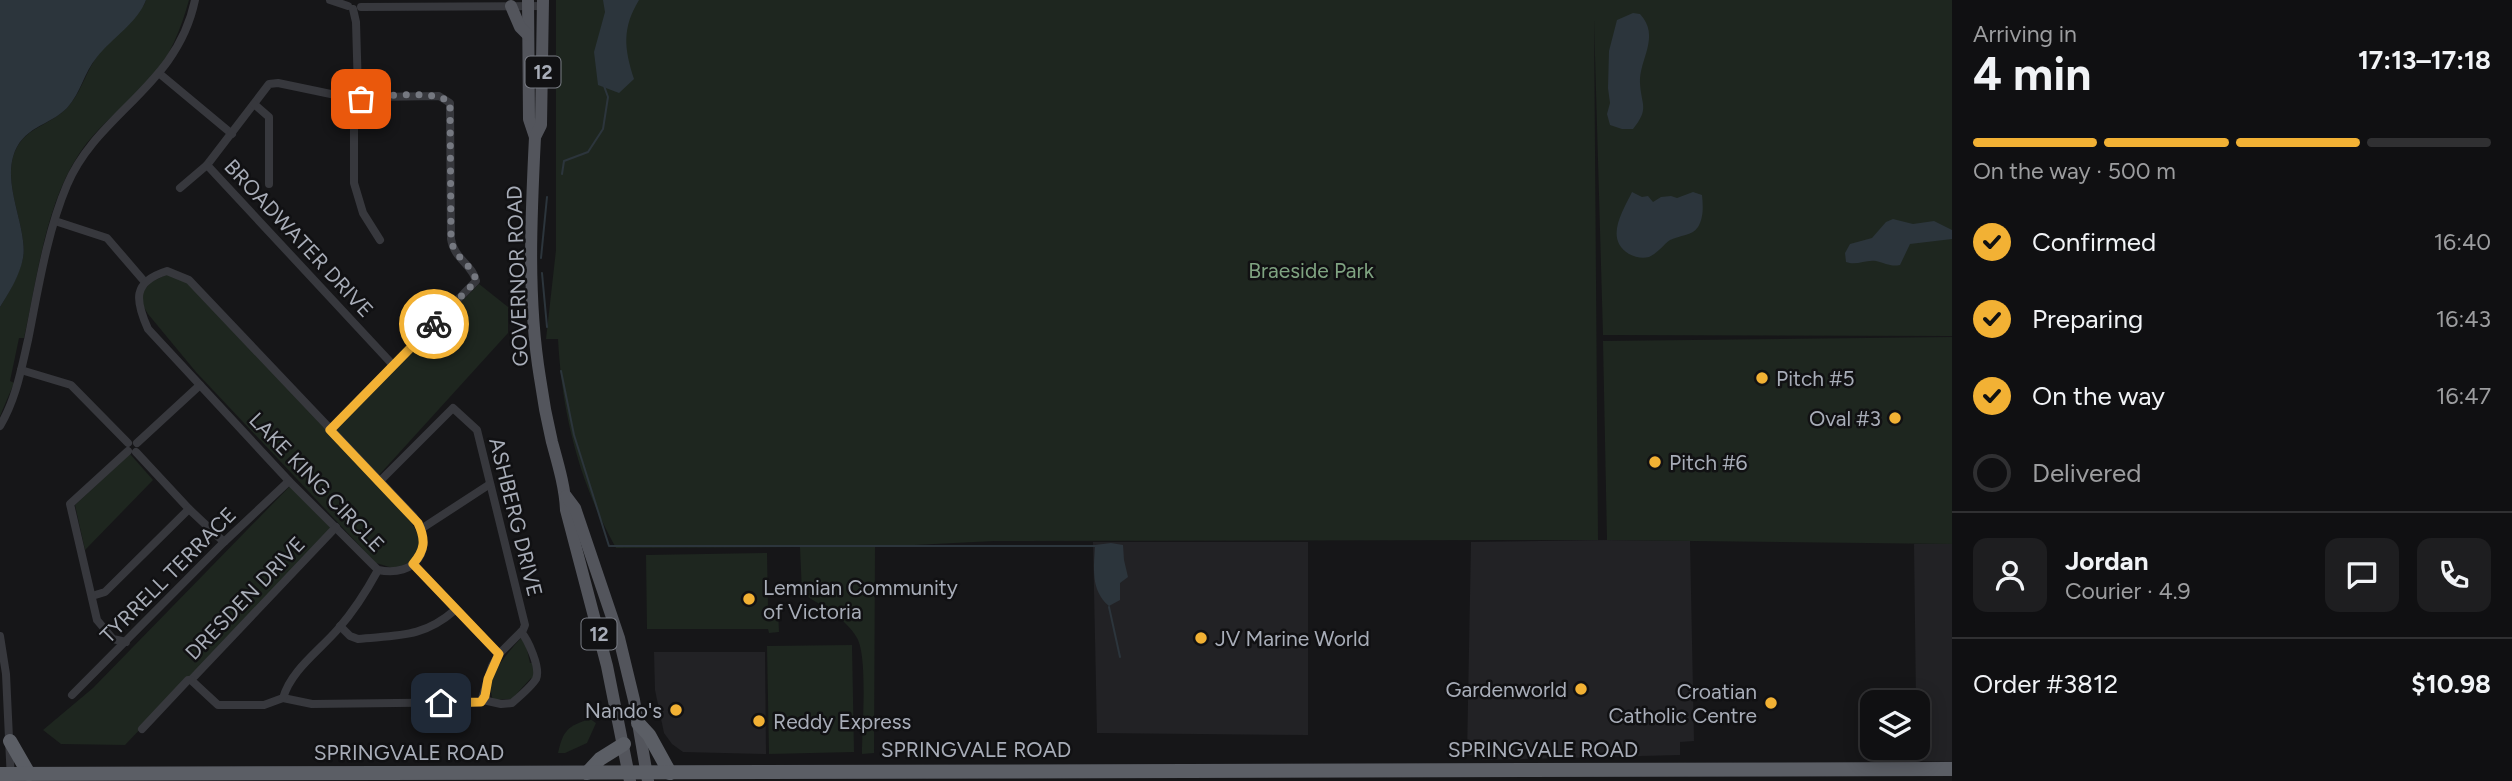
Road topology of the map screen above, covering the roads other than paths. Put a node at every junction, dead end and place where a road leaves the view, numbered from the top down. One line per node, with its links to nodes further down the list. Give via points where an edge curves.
1 (195, 0): 8 (street, via 183,34)
2 (330, 0): 5 (street)
3 (528, 3): 4 (street); 6 (street); 7 (main road, GOVERNOR ROAD / 12)
4 (543, 3): 12 (main road, GOVERNOR ROAD / 12, via 541,125)
5 (355, 5): 6 (street); 9 (street)
6 (511, 6): 7 (main road)
7 (528, 35): 12 (main road, GOVERNOR ROAD / 12, via 528,119)
8 (160, 74): 11 (street, BROADWATER DRIVE); 16 (street, via 87,150 66,187)
9 (354, 96): 10 (street, BROADWATER DRIVE, via 278,83 269,84); 17 (street, via 354,183 363,213); 19 (street, via 439,96 450,103 452,249 476,281)
10 (254, 104): 11 (street, BROADWATER DRIVE); 14 (street, via 269,117)
11 (232, 134): 13 (street, BROADWATER DRIVE)
12 (535, 137): 28 (main road, GOVERNOR ROAD / 12, via 535,328 545,410)
13 (207, 165): 15 (street); 19 (street, BROADWATER DRIVE)
14 (269, 184)
15 (180, 188)
16 (55, 221): 18 (street, via 107,238); 20 (street)
17 (380, 240)
18 (145, 281): 21 (street, LAKE KING CIRCLE, via 139,291 139,310 148,329); 23 (street, via 167,271 188,280)
19 (393, 365): 23 (street)
20 (21, 370): 22 (street); 24 (street, via 71,385)
21 (200, 385): 24 (street); 25 (street, LAKE KING CIRCLE)
22 (0, 426)
23 (330, 430): 26 (street)
24 (133, 447): 29 (street); 35 (street, via 70,504)
25 (289, 481): 30 (street, LAKE KING CIRCLE); 32 (street, TYRRELL TERRACE)
26 (379, 482): 27 (street, ASHBERG DRIVE, via 453,408 477,430); 31 (street)
27 (489, 484): 31 (street); 38 (street, ASHBERG DRIVE, via 524,622)
28 (566, 495): 46 (main road, GOVERNOR ROAD / 12, via 575,508 612,611); 49 (main road, GOVERNOR ROAD / 12)
29 (189, 509): 32 (street); 35 (street, via 105,592)
30 (336, 527): 34 (street, LAKE KING CIRCLE); 42 (street, DRESDEN DRIVE)
31 (421, 529): 33 (street, via 422,554)
32 (224, 542): 40 (street, TYRRELL TERRACE)
33 (413, 564): 34 (street, LAKE KING CIRCLE, via 400,572); 36 (street)
34 (378, 570): 37 (street, via 363,599)
35 (92, 596): 40 (street, via 97,620 114,639)
36 (455, 610): 37 (street, via 439,624 414,634 358,639); 41 (street)
37 (340, 626): 44 (street, via 289,680)
38 (521, 632): 41 (street); 45 (street, ASHBERG DRIVE, via 530,644 536,679 512,703)
39 (0, 636): 48 (street)
40 (126, 642): 43 (street, TYRRELL TERRACE)
41 (499, 654): 45 (street)
42 (191, 680): 44 (street, DRESDEN DRIVE, via 218,705 264,705); 47 (street)
43 (72, 695)
44 (283, 698): 45 (street, DRESDEN DRIVE, via 312,704)
45 (483, 700)
46 (638, 723): 51 (highway); 57 (main road, GOVERNOR ROAD / 12)
47 (142, 729)
48 (10, 741): 52 (highway); 55 (street)
49 (624, 744): 53 (highway); 56 (main road, GOVERNOR ROAD / 12)
50 (1952, 769): 54 (highway, SPRINGVALE ROAD)
51 (670, 773): 54 (highway, SPRINGVALE ROAD); 57 (highway, SPRINGVALE ROAD)
52 (29, 774): 53 (highway, SPRINGVALE ROAD); 55 (highway, SPRINGVALE ROAD)
53 (587, 774): 56 (highway, SPRINGVALE ROAD)
54 (1572, 775)
55 (5, 777)
56 (629, 777): 57 (highway, SPRINGVALE ROAD)
57 (647, 777)

